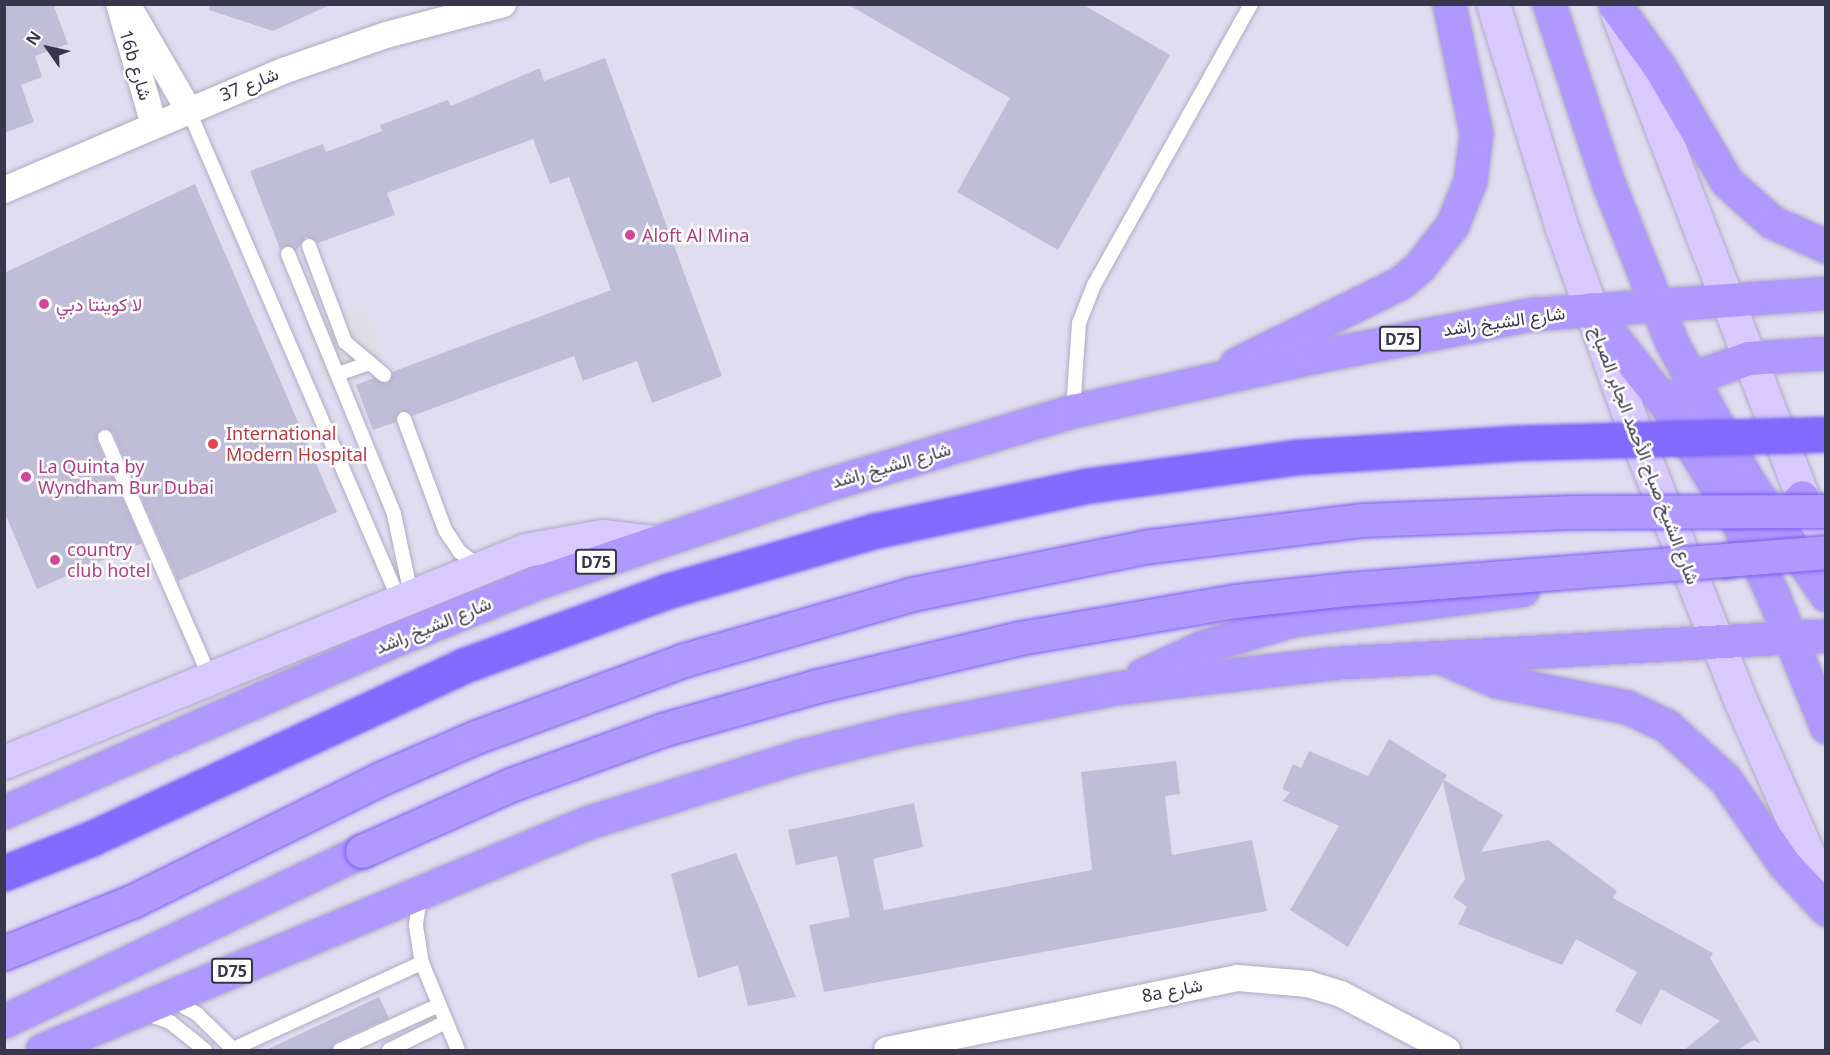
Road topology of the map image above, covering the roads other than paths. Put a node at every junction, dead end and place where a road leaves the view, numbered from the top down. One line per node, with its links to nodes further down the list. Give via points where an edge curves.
1 (119, 4): 10 (street, 16b شارع)
2 (127, 4): 9 (street, 16b شارع)
3 (504, 4): 9 (street, شارع 37, via 386,35)
4 (1251, 4): 27 (lane, via 1094,285 1079,323)
5 (1449, 4): 24 (main road, via 1476,133 1470,181 1452,225 1420,266 1386,292 1280,339)
6 (1493, 4): 18 (main road, شارع الشيخ صباح الأحمد الجابر الصباح, via 1524,112)
7 (1549, 4): 17 (main road)
8 (1615, 5): 13 (main road, via 1659,66 1727,182 1772,222); 16 (main road)
9 (188, 109): 10 (street, شارع 37); 41 (lane)
10 (154, 125): 11 (street, شارع 37)
11 (4, 190)
12 (309, 246): 21 (lane, via 345,342)
13 (1826, 246)
14 (288, 254): 22 (lane)
15 (1826, 293): 16 (main road, شارع الشيخ راشد / D75)
16 (1725, 298): 17 (main road, شارع الشيخ راشد / D75); 20 (main road)
17 (1654, 303): 18 (main road, شارع الشيخ راشد / D75); 25 (main road)
18 (1591, 309): 24 (main road, شارع الشيخ راشد / D75, via 1426,333); 26 (main road); 31 (main road, شارع الشيخ صباح الأحمد الجابر الصباح)
19 (1826, 353): 20 (main road)
20 (1748, 358): 25 (main road); 32 (main road)
21 (370, 363): 22 (lane); 23 (lane)
22 (338, 374): 41 (lane, via 394,514)
23 (384, 375)
24 (1210, 381): 27 (main road, شارع الشيخ راشد / D75)
25 (1692, 383): 26 (main road); 33 (main road)
26 (1667, 406): 31 (main road); 35 (main road)
27 (1073, 411): 34 (main road, شارع الشيخ راشد / D75, via 819,486)
28 (404, 419): 38 (lane, via 445,530 460,552)
29 (1826, 434): 51 (highway, bridge, via 1512,443 1298,457 1084,486 874,531 667,591 465,665 90,839)
30 (105, 437): 46 (lane)
31 (1642, 451): 39 (main road, شارع الشيخ صباح الأحمد الجابر الصباح)
32 (1814, 504): 33 (main road); 37 (main road); 55 (main road, bridge, via 1363,520 1154,545 913,594 684,660 476,737 382,778 133,901)
33 (1779, 530): 35 (main road); 40 (main road)
34 (653, 542): 38 (main road, via 576,537 525,549); 50 (main road, شارع الشيخ راشد / D75, via 397,639)
35 (1752, 550): 39 (main road, via 1732,561); 43 (main road)
36 (1826, 552): 60 (main road, bridge, via 1347,589 1212,605 1020,638 817,686 662,730 510,785)
37 (1826, 558)
38 (482, 568): 41 (main road)
39 (1688, 571): 44 (main road, شارع الشيخ صباح الأحمد الجابر الصباح); 47 (main road, via 1293,620 1202,647)
40 (1826, 595)
41 (406, 599): 46 (main road)
42 (1826, 635): 43 (main road, D75)
43 (1790, 637): 44 (main road, D75); 48 (main road)
44 (1716, 641): 45 (main road, D75); 53 (main road, شارع الشيخ صباح الأحمد الجابر الصباح)
45 (1438, 656): 47 (main road, D75, via 1320,664); 54 (main road, via 1496,681 1604,700 1667,726 1725,779 1784,864)
46 (210, 677): 49 (main road)
47 (1116, 688): 52 (main road, D75, via 986,712 799,756 589,822)
48 (1826, 726)
49 (4, 762)
50 (4, 812)
51 (4, 873)
52 (421, 888): 56 (lane, via 416,926); 57 (main road, D75)
53 (1826, 896)
54 (1826, 909)
55 (4, 952)
56 (422, 963): 58 (lane); 64 (lane)
57 (167, 998): 59 (main road, D75); 64 (lane, via 197,1014)
58 (439, 1005): 61 (lane); 65 (lane)
59 (136, 1011): 62 (main road, D75); 63 (lane, via 170,1022)
60 (4, 1021)
61 (446, 1022): 66 (lane); 67 (lane)
62 (42, 1050)
63 (205, 1050)
64 (233, 1050)
65 (340, 1050)
66 (389, 1050)
67 (458, 1050)
68 (887, 1050): 69 (street, 8a شارع, via 1238,978 1297,982 1341,994)
69 (1447, 1050)

